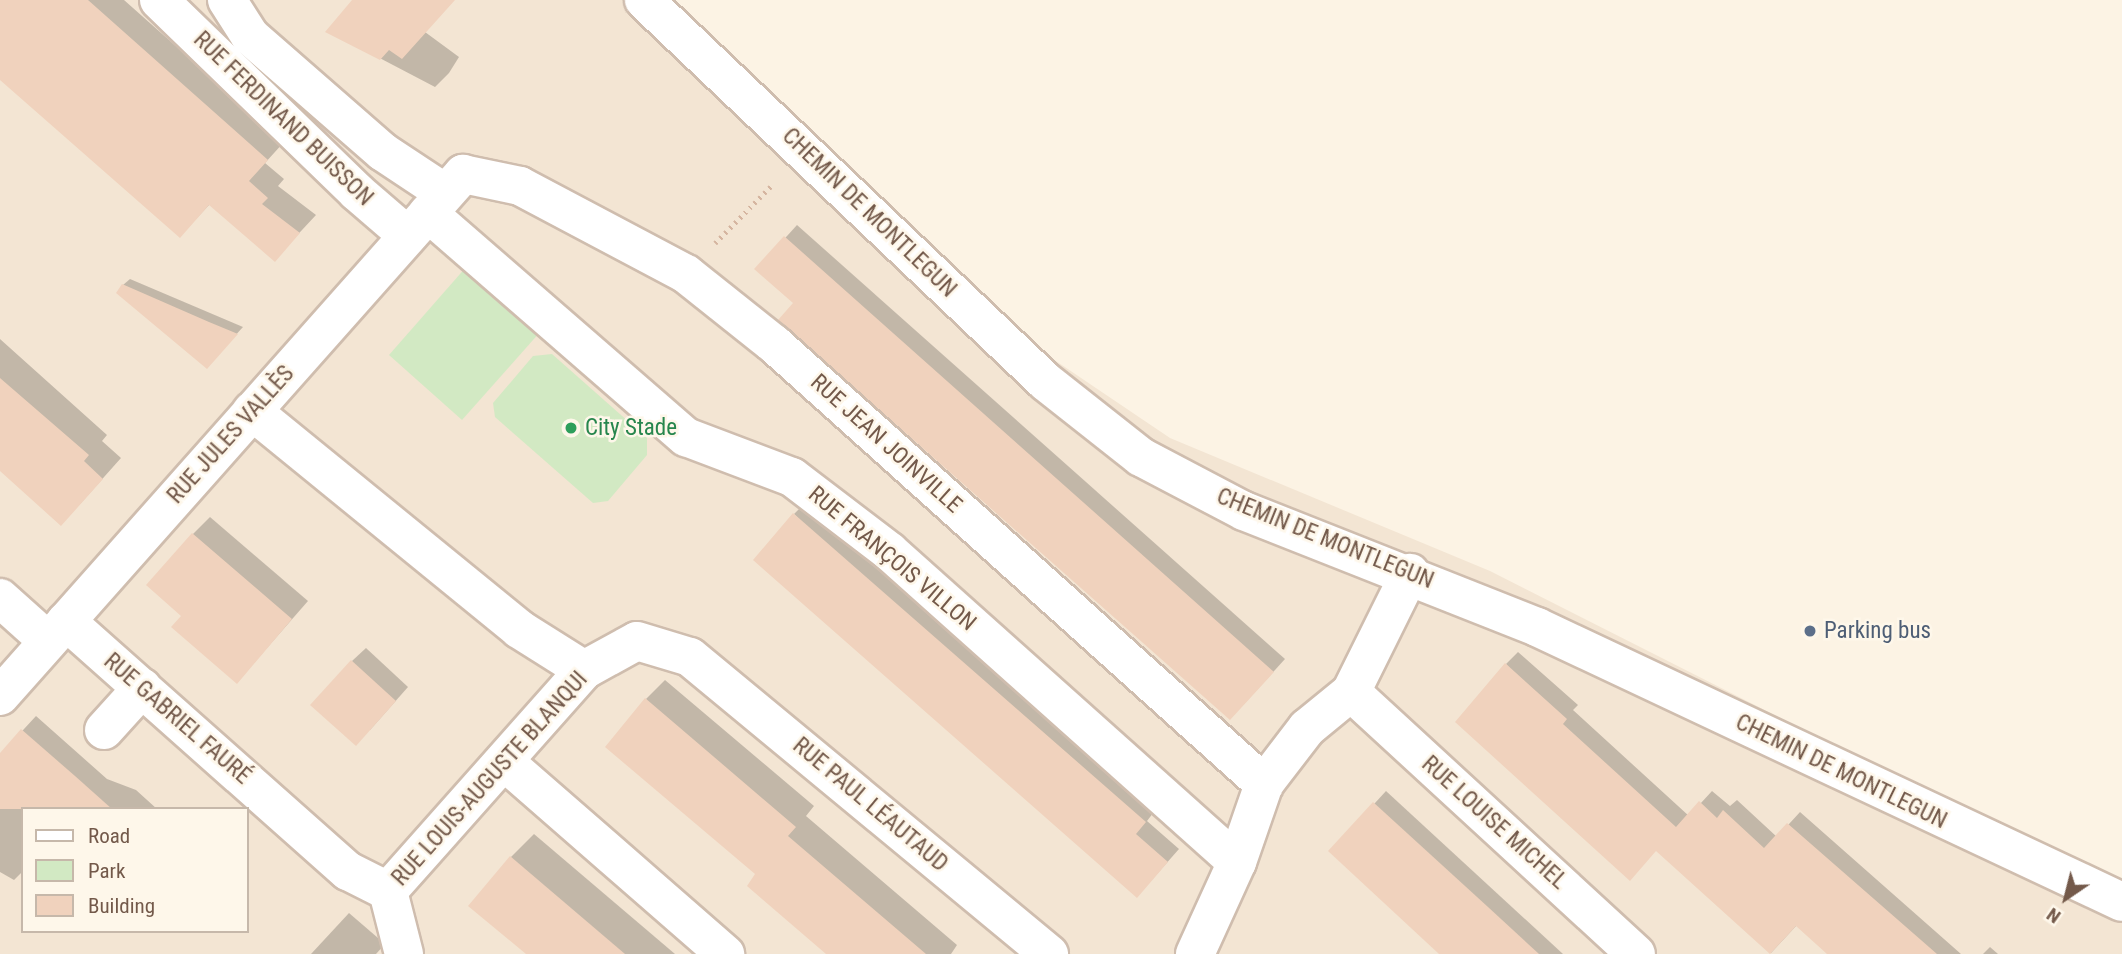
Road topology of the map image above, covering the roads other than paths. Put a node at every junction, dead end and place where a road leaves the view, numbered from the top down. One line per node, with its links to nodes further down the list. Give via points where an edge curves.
1 (159, 0): 4 (street, RUE FERDINAND BUISSON)
2 (227, 0): 4 (street, via 250,36)
3 (644, 0): 6 (street, CHEMIN DE MONTLEGUN, via 1046,382 1141,457 1244,511)
4 (436, 204): 5 (street, RUE JULES VALLÈS); 16 (street, RUE JEAN JOINVILLE, via 520,186 685,274 774,344); 17 (street, RUE FRANÇOIS VILLON, via 686,437 792,477 890,552)
5 (252, 411): 8 (street, RUE JULES VALLÈS); 10 (street, via 519,629)
6 (1410, 573): 12 (street); 19 (street, CHEMIN DE MONTLEGUN, via 1537,626)
7 (0, 598): 8 (street, RUE GABRIEL FAURÉ)
8 (57, 631): 11 (street, RUE GABRIEL FAURÉ); 13 (street, RUE JULES VALLÈS)
9 (690, 657): 10 (street, RUE LOUIS-AUGUSTE BLANQUI, via 637,641); 22 (street, RUE PAUL LÉAUTAUD)
10 (584, 670): 15 (street, RUE LOUIS-AUGUSTE BLANQUI)
11 (142, 688): 14 (street); 18 (street, RUE GABRIEL FAURÉ, via 348,871)
12 (1351, 692): 16 (street, via 1307,728); 24 (street, RUE LOUISE MICHEL)
13 (0, 696)
14 (104, 730)
15 (506, 763): 18 (street, RUE LOUIS-AUGUSTE BLANQUI); 21 (street)
16 (1264, 784): 17 (street)
17 (1237, 862): 23 (street)
18 (388, 891): 20 (street, RUE LOUIS-AUGUSTE BLANQUI)
19 (2122, 902)
20 (404, 954)
21 (725, 954)
22 (1049, 954)
23 (1195, 954)
24 (1636, 954)

